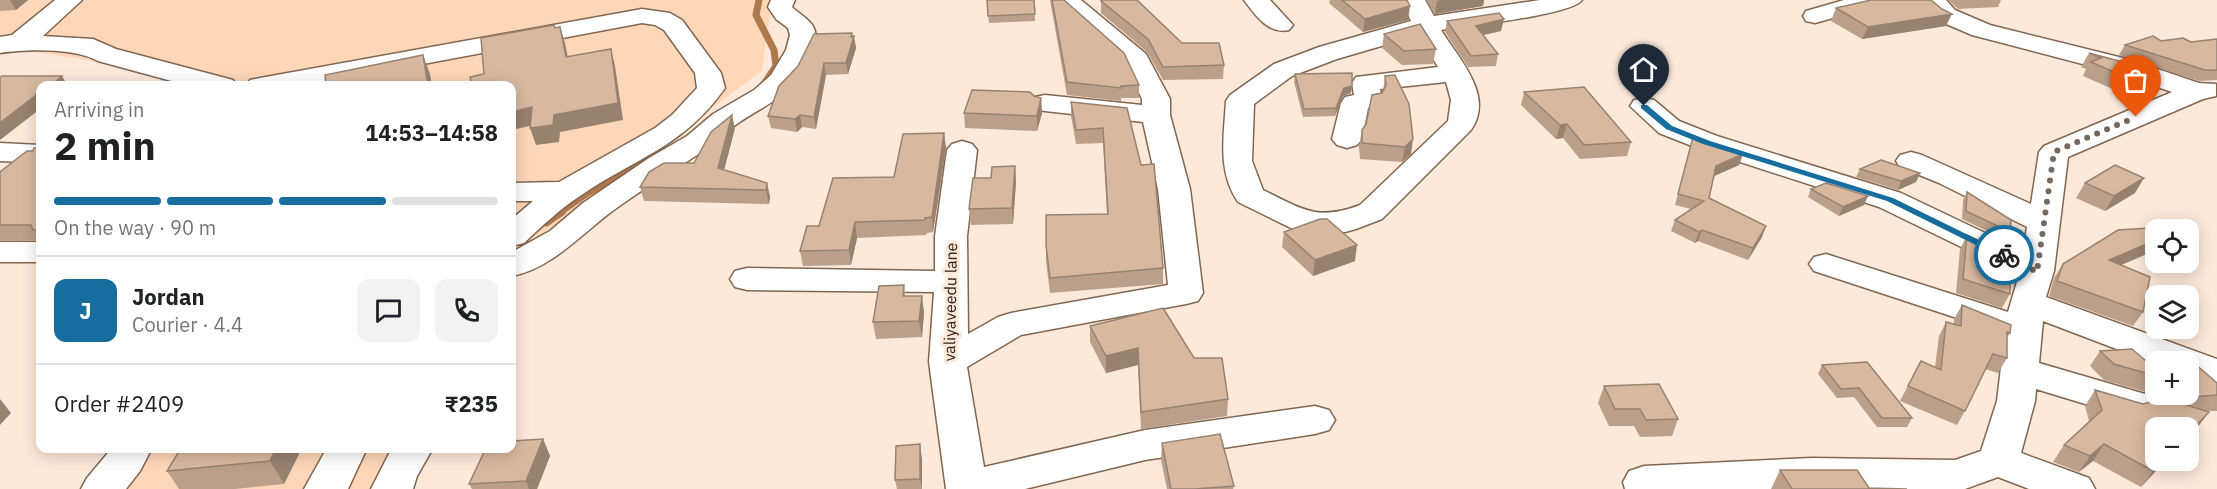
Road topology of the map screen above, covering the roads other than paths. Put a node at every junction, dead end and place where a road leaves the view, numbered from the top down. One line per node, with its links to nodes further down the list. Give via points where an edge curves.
1 (70, 0): 12 (street)
2 (783, 0): 31 (street, via 780,7 799,24 803,35 782,80 594,210 562,238)
3 (1066, 0): 19 (street, via 1137,60 1156,99)
4 (1256, 0): 11 (street)
5 (1570, 0): 8 (street)
6 (1870, 0): 10 (street)
7 (1934, 0): 16 (street, via 1946,15 1971,27)
8 (1509, 5): 9 (street)
9 (1419, 12): 13 (street); 13 (street, via 1283,70 1240,101 1237,161 1249,195 1306,223 1345,222 1371,212 1461,124 1466,101)
10 (1815, 16)
11 (1280, 25)
12 (10, 44): 14 (street, via 93,47 107,56)
13 (1454, 73): 20 (street, via 1366,83 1368,100 1355,103)
14 (204, 81)
15 (287, 81): 25 (street, via 613,20 642,16 661,18 673,25 708,73 711,88 701,104 687,119)
16 (2207, 90): 27 (street, via 2054,152)
17 (1045, 103): 19 (street)
18 (1644, 106): 35 (street, via 1669,127 1707,142 1890,200)
19 (1156, 115): 37 (street, via 1174,189 1186,293 1011,325)
20 (1347, 139)
21 (962, 150): 34 (street, valiyaveedu lane, via 951,236)
22 (0, 152): 23 (street)
23 (36, 154)
24 (1911, 161): 27 (street)
25 (567, 191): 26 (street); 28 (street)
26 (516, 192)
27 (2044, 223): 35 (street)
28 (516, 233)
29 (0, 252): 30 (street)
30 (36, 252)
31 (516, 264)
32 (1826, 264): 35 (street, via 1973,311)
33 (747, 279): 34 (street)
34 (952, 282): 37 (street, valiyaveedu lane)
35 (2029, 302): 36 (street); 39 (street)
36 (2158, 351)
37 (948, 362): 47 (street, valiyaveedu lane)
38 (2199, 366): 40 (street)
39 (2019, 370): 41 (street); 46 (street, via 2016,401)
40 (2217, 373)
41 (2131, 404)
42 (1315, 420): 47 (street, via 1145,445)
43 (130, 453): 48 (street)
44 (345, 453): 49 (street)
45 (410, 453): 50 (street)
46 (1998, 461): 51 (street, via 1957,476 1812,473 1644,482); 52 (street)
47 (968, 488)
48 (102, 489)
49 (325, 489)
50 (392, 489)
51 (1646, 489)
52 (2074, 489)

